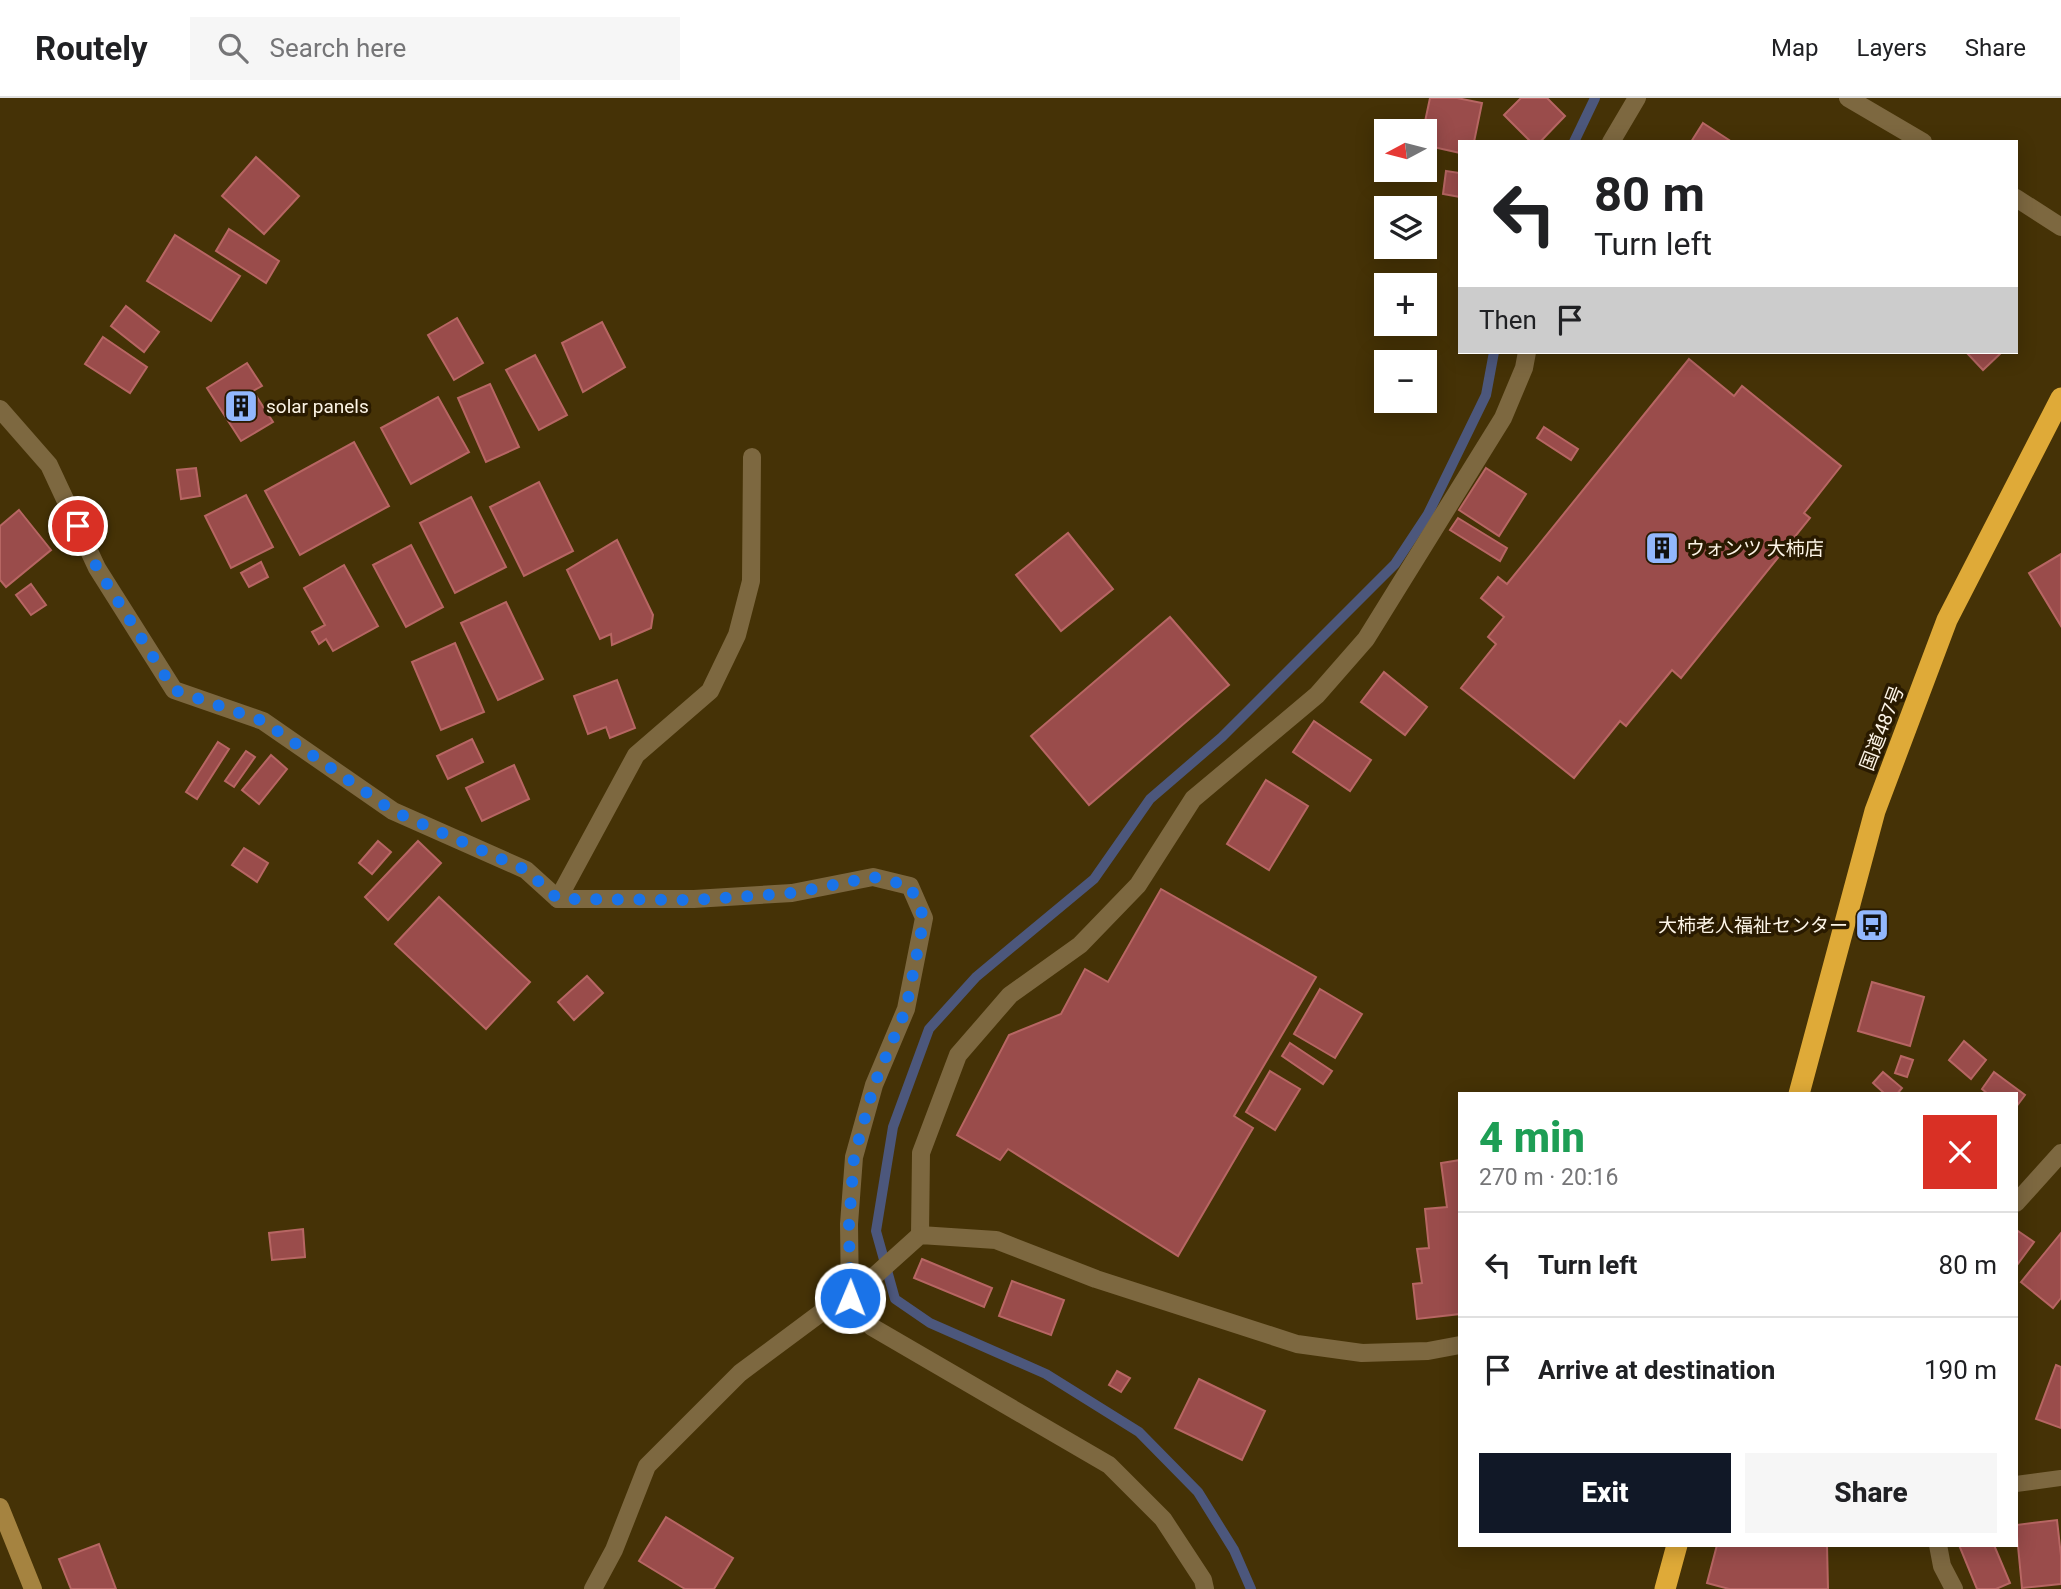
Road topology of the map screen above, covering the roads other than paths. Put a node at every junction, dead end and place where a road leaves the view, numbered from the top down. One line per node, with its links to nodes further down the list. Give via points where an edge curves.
1 (1637, 98): 3 (street)
2 (1848, 98): 4 (street)
3 (1612, 140)
4 (1920, 140)
5 (2018, 199): 6 (street)
6 (2061, 227)
7 (1527, 354): 15 (street, via 1503,418 1366,639 1317,695 1193,799 1138,885 1080,945 1010,995 958,1055 921,1153)
8 (2061, 398): 12 (highway, 国道487号, via 1947,620 1880,798)
9 (0, 409): 11 (street, via 49,465 97,568 174,690 263,721 393,811 526,870)
10 (752, 457): 11 (street, via 751,581 737,635 710,691 636,755)
11 (558, 899): 16 (street, via 694,900 792,893 873,877 910,886 924,918 906,1009 874,1085 854,1157)
12 (1800, 1092)
13 (2061, 1153): 14 (street)
14 (2018, 1201)
15 (920, 1235): 16 (street); 17 (street, via 996,1240 1096,1279 1297,1344 1362,1353)
16 (850, 1298): 24 (street, via 830,1306 740,1373 647,1466 614,1550); 25 (street, via 872,1327 1109,1465 1163,1519)
17 (1458, 1345)
18 (2061, 1478): 19 (lane)
19 (2018, 1484)
20 (0, 1507): 23 (main road)
21 (1676, 1547): 26 (highway)
22 (1938, 1547): 27 (street)
23 (33, 1589)
24 (593, 1589)
25 (1205, 1589)
26 (1665, 1589)
27 (1954, 1589)

